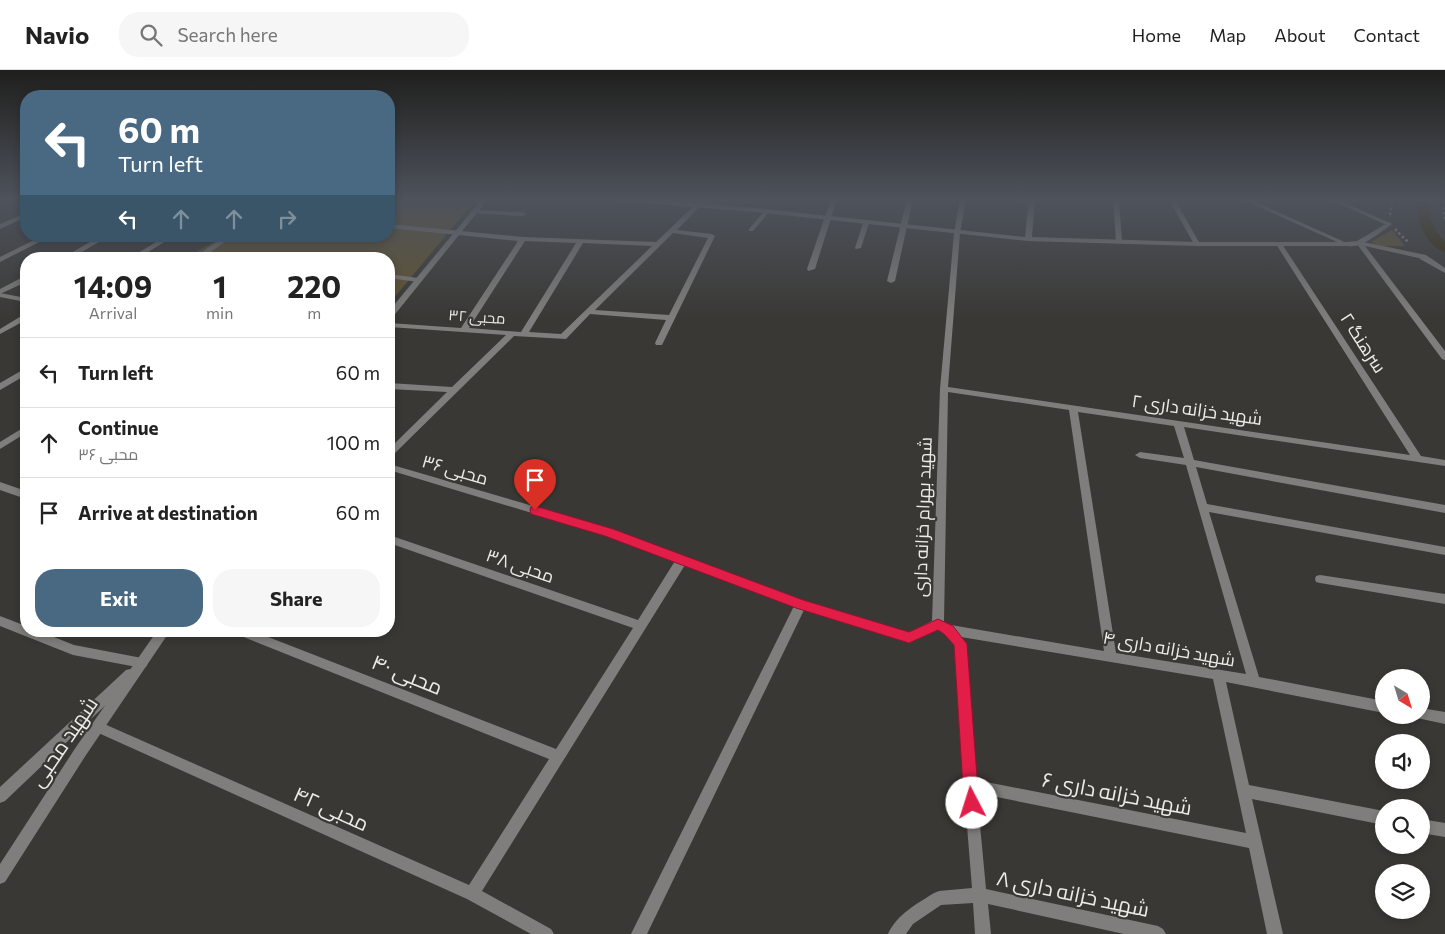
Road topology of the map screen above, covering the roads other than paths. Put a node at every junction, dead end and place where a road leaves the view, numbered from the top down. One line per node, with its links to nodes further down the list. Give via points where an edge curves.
1 (451, 239): 33 (street)
2 (524, 239): 43 (street)
3 (530, 239): 18 (street)
4 (663, 239): 20 (street)
5 (710, 239): 40 (street)
6 (820, 239): 30 (street)
7 (861, 239): 25 (street)
8 (900, 239): 34 (street)
9 (956, 239): 52 (street, شهید بهرام خزانه داری)
10 (1038, 239): 19 (street)
11 (1194, 239): 21 (street)
12 (1335, 239): 23 (street)
13 (1366, 239): 24 (street)
14 (36, 242): 29 (street)
15 (95, 242): 26 (street)
16 (161, 242): 27 (street)
17 (221, 242): 28 (street)
18 (580, 242): 20 (street); 46 (street)
19 (1119, 242): 21 (street)
20 (658, 244): 39 (street)
21 (1197, 244): 22 (street)
22 (1280, 244): 23 (street); 60 (street, سرهنگ ۲)
23 (1346, 244): 24 (street)
24 (1359, 244): 31 (street, via 1423,256); 48 (street)
25 (858, 248)
26 (77, 252)
27 (143, 252)
28 (206, 252)
29 (0, 260)
30 (810, 269)
31 (1445, 271)
32 (395, 277): 33 (street)
33 (418, 280): 38 (street)
34 (891, 281)
35 (20, 282): 36 (street)
36 (0, 294): 37 (street)
37 (20, 299)
38 (395, 309)
39 (588, 312): 40 (street); 46 (street, محبی ۳۲, via 563,337)
40 (671, 318): 47 (street)
41 (20, 321): 44 (street)
42 (395, 325): 43 (street, محبی ۳۲)
43 (464, 330): 45 (street, محبی ۳۲)
44 (0, 332)
45 (513, 333): 46 (street, محبی ۳۲); 53 (street)
46 (524, 334)
47 (659, 343)
48 (1445, 357)
49 (20, 375): 51 (street)
50 (395, 386): 53 (street)
51 (0, 387)
52 (944, 389): 54 (street, شهید خزانه داری ۲); 76 (street, شهید بهرام خزانه داری)
53 (455, 390): 58 (street)
54 (1074, 408): 55 (street, شهید خزانه داری ۲); 81 (street)
55 (1178, 423): 60 (street, شهید خزانه داری ۲); 61 (street)
56 (20, 433): 57 (street)
57 (0, 446)
58 (395, 448)
59 (1140, 455): 61 (street)
60 (1418, 459): 62 (street, شهید خزانه داری ۲)
61 (1190, 462): 66 (street); 67 (street)
62 (1445, 463)
63 (395, 469): 70 (street, محبی ۳۶, via 608,532)
64 (0, 486): 65 (street)
65 (20, 493)
66 (1203, 507): 69 (street); 84 (street)
67 (1445, 509)
68 (395, 541): 75 (street, محبی ۳۸)
69 (1445, 551)
70 (682, 560): 73 (street, محبی ۳۶); 75 (street)
71 (1320, 579): 72 (street)
72 (1445, 600)
73 (801, 604): 76 (street, محبی ۳۶, via 909,638); 101 (street)
74 (0, 621): 77 (street)
75 (641, 626): 89 (street)
76 (943, 627): 81 (street, شهید خزانه داری ۴); 90 (street, شهید بهرام خزانه داری, via 960,644)
77 (20, 629)
78 (40, 637): 82 (street, via 73,650)
79 (160, 637): 82 (street, شهید محبی)
80 (255, 637): 89 (street, محبی ۴۰)
81 (1111, 657): 83 (street, شهید خزانه داری ۴)
82 (142, 663): 88 (street, شهید محبی); 91 (street)
83 (1218, 675): 84 (street, شهید خزانه داری ۴); 92 (street)
84 (1254, 681): 85 (street, شهید خزانه داری ۴)
85 (1375, 705)
86 (1430, 716): 87 (street)
87 (1445, 718)
88 (98, 727): 97 (street, شهید محبی); 98 (street, محبی ۴۲)
89 (559, 757): 98 (street)
90 (970, 785): 96 (street, شهید خزانه داری ۶); 99 (street, شهید بهرام خزانه داری)
91 (3, 789)
92 (1244, 791): 93 (street); 96 (street)
93 (1375, 816)
94 (1430, 828): 95 (street)
95 (1445, 830)
96 (1255, 842): 105 (street)
97 (0, 877)
98 (472, 894): 100 (street, محبی ۴۲)
99 (979, 895): 102 (street, شهید خزانه داری ۸, via 939,898 908,919); 103 (street, شهید بهرام خزانه داری); 104 (street, شهید خزانه داری ۸)
100 (546, 934)
101 (639, 934)
102 (896, 934)
103 (983, 934)
104 (1158, 934)
105 (1276, 934)

